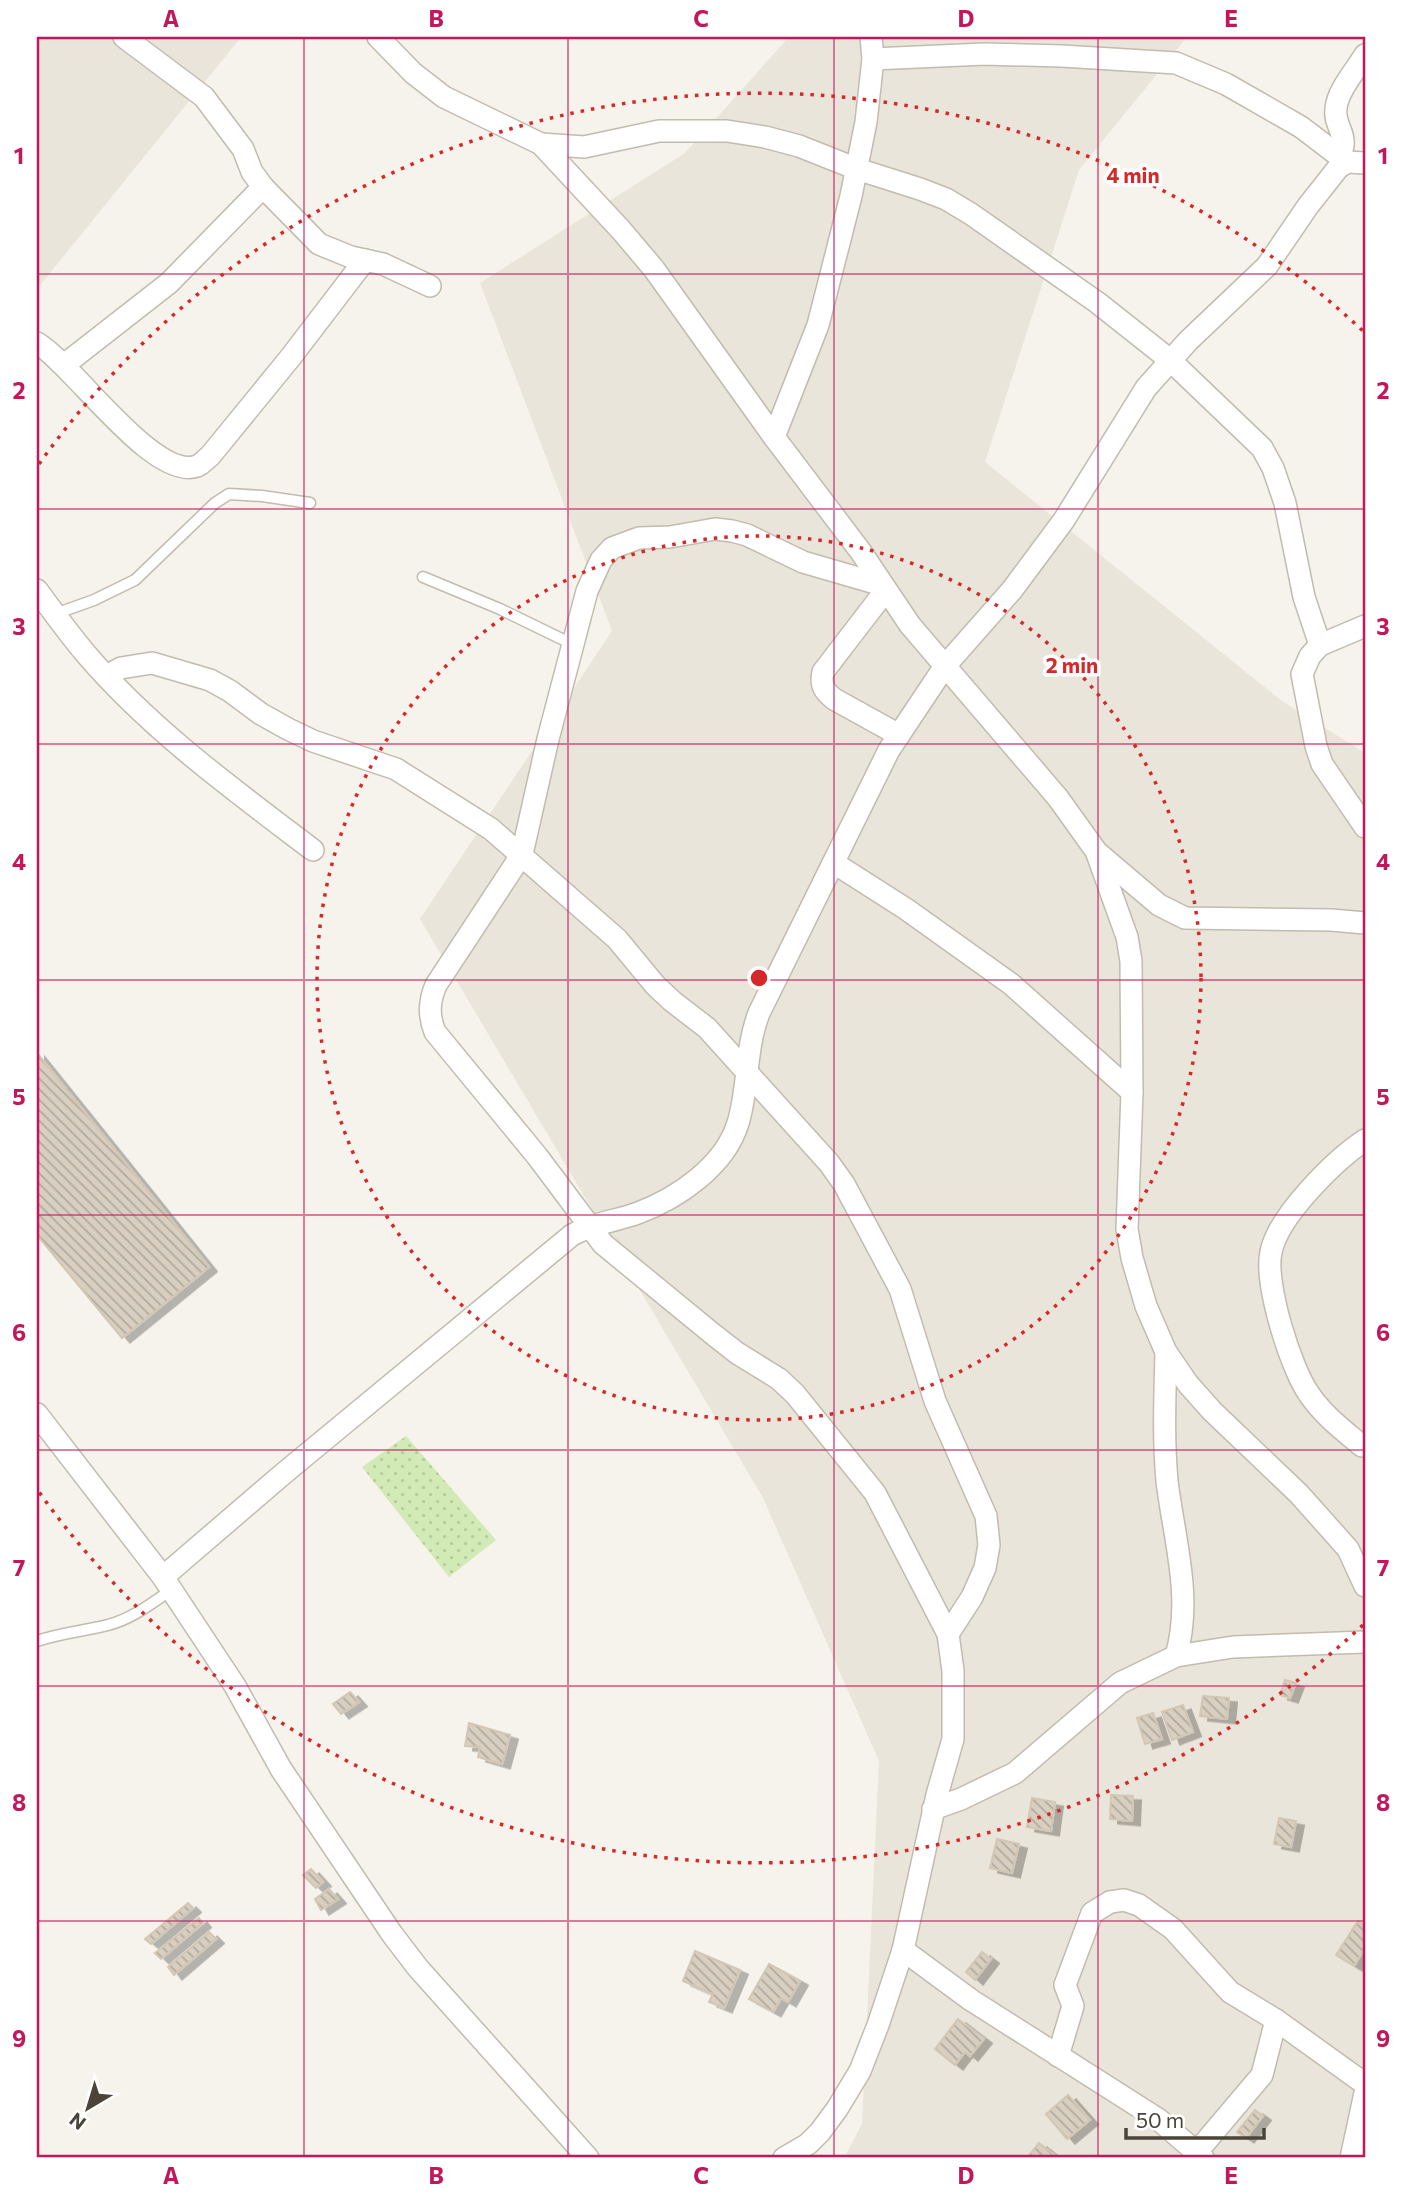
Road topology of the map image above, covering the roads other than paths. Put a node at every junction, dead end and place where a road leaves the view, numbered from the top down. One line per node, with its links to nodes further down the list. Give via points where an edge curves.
1 (124, 37): 9 (street, via 204,97 243,149)
2 (378, 37): 6 (street, via 444,97)
3 (871, 37): 5 (street)
4 (1365, 55): 7 (street, via 1335,108)
5 (873, 59): 7 (street, via 984,54 1176,63 1226,84); 8 (street)
6 (541, 145): 8 (street, via 584,147 659,131 727,131 765,136); 15 (street, via 653,269)
7 (1351, 160): 13 (street, via 1328,178 1267,266)
8 (858, 169): 13 (street, via 920,188 971,214); 15 (street, via 818,325)
9 (263, 187): 10 (street, via 320,244); 14 (street, via 169,283)
10 (365, 260): 11 (street); 14 (street, via 290,358 197,466 167,462 129,434)
11 (430, 286)
12 (37, 343): 14 (street)
13 (1170, 360): 23 (street, via 1262,448 1273,468); 24 (street, via 1146,388 1064,520 1013,590)
14 (64, 365)
15 (774, 437): 18 (street)
16 (310, 503): 20 (lane, via 229,494 135,580)
17 (423, 577): 22 (lane)
18 (884, 588): 22 (street, via 803,562 732,531 639,538 612,548 601,560); 24 (street); 26 (street, via 823,672 821,684 834,699)
19 (37, 590): 20 (street)
20 (55, 614): 25 (street)
21 (1365, 625): 23 (street)
22 (572, 644): 30 (street)
23 (1320, 645): 27 (street, via 1302,674 1316,746 1322,764)
24 (945, 666): 26 (street); 29 (street, via 1058,798)
25 (107, 676): 28 (street, via 228,786); 30 (street, via 121,668 152,663 220,685 288,729 404,774 491,828)
26 (899, 735): 31 (street)
27 (1365, 827)
28 (313, 850)
29 (1096, 851): 32 (street, via 1159,905 1185,918); 34 (street, via 1131,961)
30 (522, 855): 33 (street, via 617,939 655,985 707,1028); 36 (street, via 436,985 430,1018 443,1042)
31 (834, 863): 33 (street, via 759,1013); 34 (street, via 1011,984)
32 (1365, 923)
33 (747, 1072): 36 (street, via 737,1127 715,1163 652,1207); 42 (street, via 829,1163 888,1264 935,1401 986,1516 989,1545 985,1568)
34 (1132, 1092): 37 (street, via 1128,1229 1146,1306)
35 (1365, 1140): 39 (street, via 1325,1173 1283,1224 1271,1251 1269,1271 1297,1373 1323,1412)
36 (589, 1226): 40 (street, via 547,1255 283,1474); 42 (street, via 610,1250 714,1335 789,1387 874,1493)
37 (1166, 1352): 41 (street, via 1212,1411 1299,1494 1348,1549); 45 (street, via 1165,1455 1184,1615)
38 (37, 1414): 40 (street)
39 (1362, 1446)
40 (167, 1583): 43 (lane, via 140,1611 110,1625); 53 (street, via 281,1769 392,1934)
41 (1365, 1586)
42 (948, 1634): 46 (street, via 953,1739)
43 (37, 1642)
44 (1365, 1642): 45 (street, via 1233,1647)
45 (1176, 1656): 46 (street, via 1120,1683 1015,1773)
46 (933, 1809): 47 (street)
47 (903, 1950): 49 (street); 54 (street, via 860,2071 820,2132)
48 (1276, 2020): 49 (street, via 1230,1992 1173,1929 1139,1905 1110,1902 1092,1913 1065,1985 1073,2006); 50 (street); 52 (street, via 1262,2075)
49 (1058, 2056): 52 (street, via 1158,2119)
50 (1365, 2084)
51 (1365, 2093): 55 (street)
52 (1200, 2155)
53 (588, 2158)
54 (784, 2158)
55 (1351, 2158)

